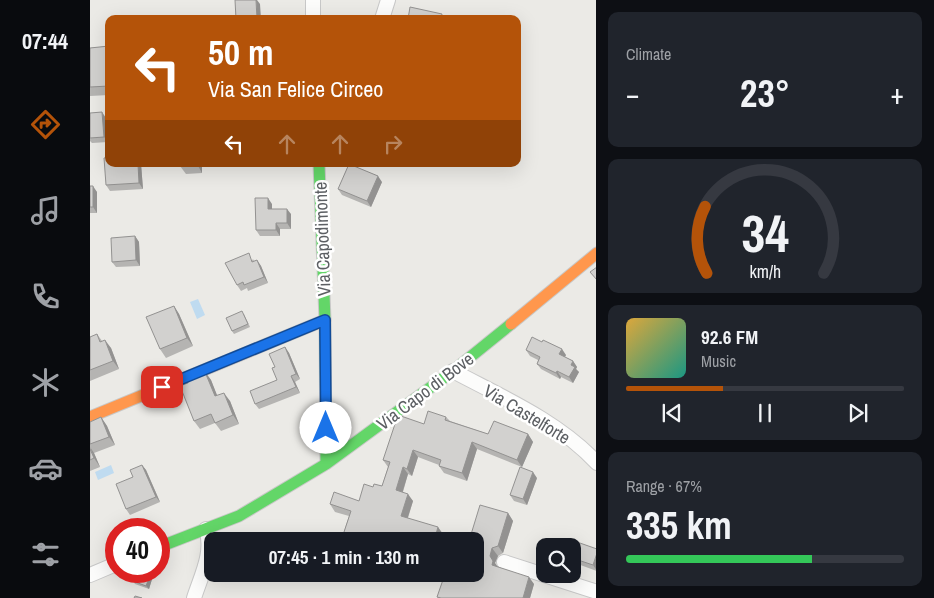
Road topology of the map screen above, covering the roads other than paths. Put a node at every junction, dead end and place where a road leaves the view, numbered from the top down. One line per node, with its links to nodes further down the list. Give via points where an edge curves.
1 (312, 0): 3 (street)
2 (388, 0): 4 (street)
3 (313, 15)
4 (383, 15)
5 (319, 167): 7 (street, Via Capodimonte)
6 (596, 253): 8 (street, Via Capo di Bove)
7 (325, 320): 9 (street); 11 (street, Via Capodimonte)
8 (453, 371): 10 (street, Via Castelforte, via 548,424); 11 (street, Via Capo di Bove)
9 (90, 417)
10 (596, 463)
11 (326, 464): 12 (street, Via Capo di Bove, via 249,511)
12 (206, 529): 13 (street, Via Capo di Bove); 18 (street, via 208,553)
13 (170, 542)
14 (504, 562): 17 (street)
15 (105, 569): 16 (street)
16 (90, 575)
17 (596, 592)
18 (194, 598)

